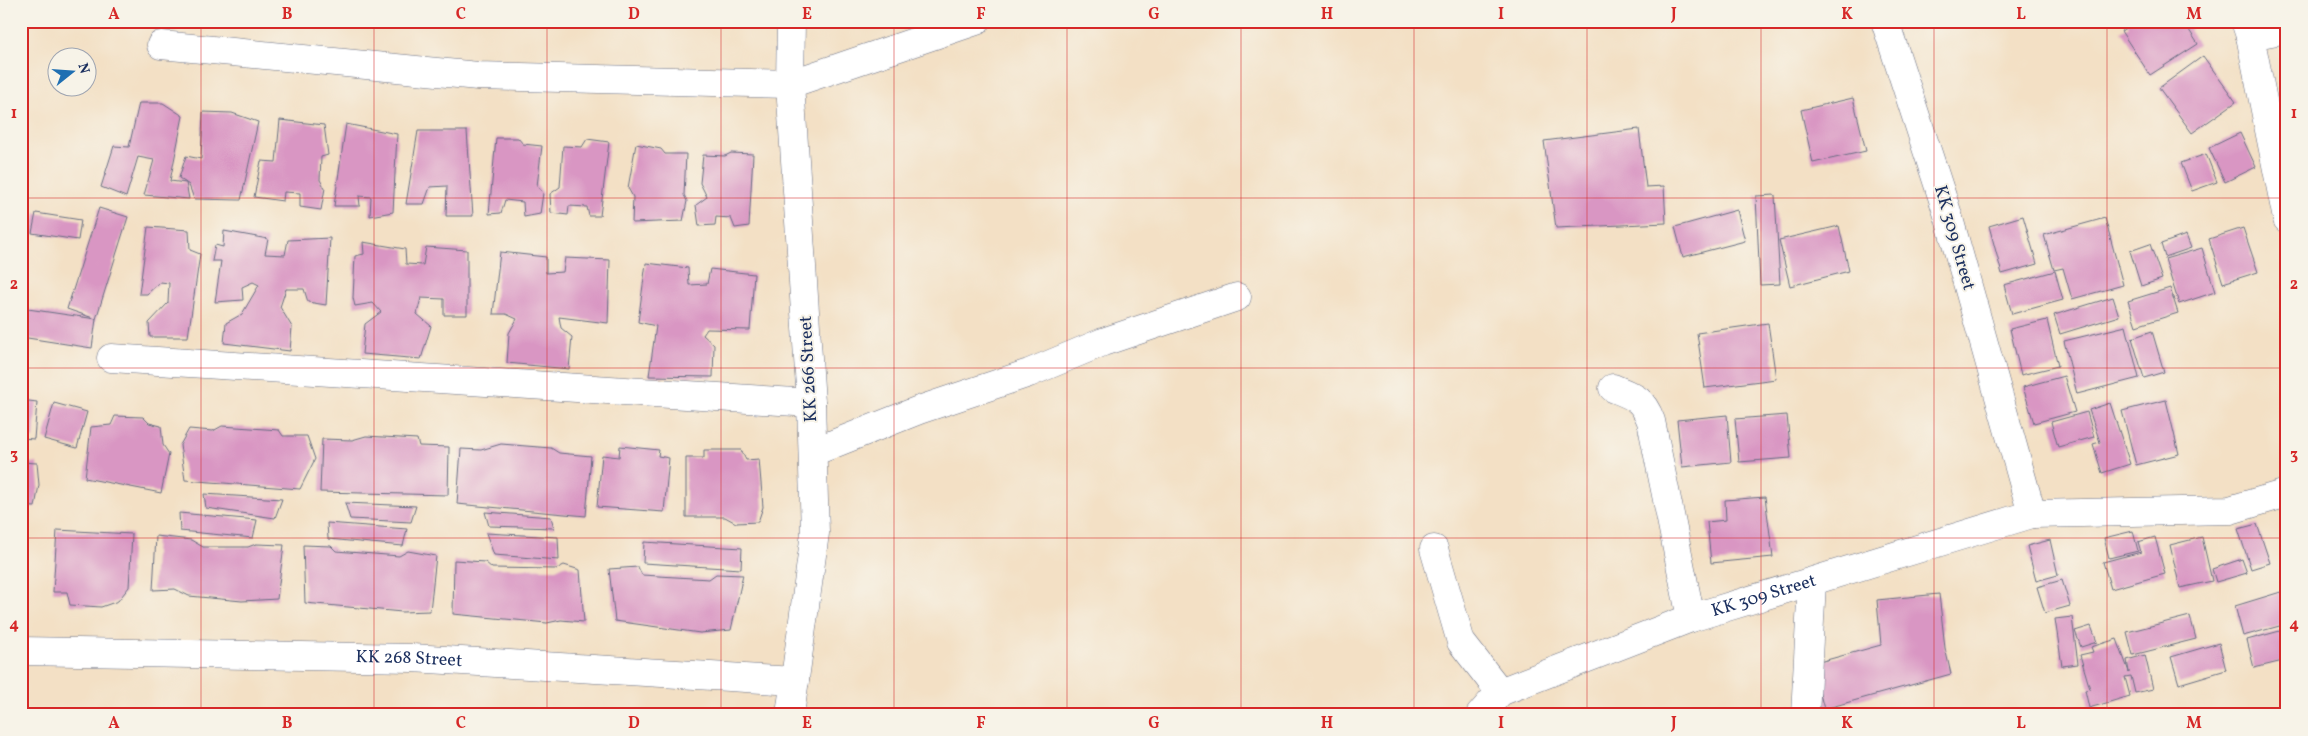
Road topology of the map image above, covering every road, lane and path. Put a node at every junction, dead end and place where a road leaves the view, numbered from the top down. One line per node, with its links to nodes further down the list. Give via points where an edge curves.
1 (791, 21): 7 (street, KK 266 Street)
2 (976, 21): 7 (street)
3 (1885, 21): 15 (street, KK 309 Street, via 1948,215)
4 (2247, 29): 5 (street); 8 (street)
5 (2287, 29)
6 (161, 45): 7 (street, via 478,76)
7 (790, 84): 12 (street, KK 266 Street)
8 (2287, 219)
9 (1237, 297): 13 (street, via 1103,342 1029,373 919,410)
10 (111, 358): 12 (street)
11 (1613, 388): 18 (street, via 1645,405 1651,421)
12 (812, 402): 13 (street, KK 266 Street)
13 (813, 452): 20 (street, KK 266 Street, via 815,532)
14 (2287, 493): 15 (street, KK 309 Street, via 2230,510)
15 (2032, 514): 17 (street, KK 309 Street)
16 (1434, 549): 21 (street, via 1461,642)
17 (1812, 582): 18 (street, KK 309 Street); 24 (street)
18 (1692, 618): 21 (street, KK 309 Street)
19 (21, 651): 20 (street, KK 268 Street, via 412,658)
20 (795, 681): 22 (street, KK 266 Street)
21 (1500, 692): 23 (street)
22 (790, 715)
23 (1480, 715)
24 (1805, 715)

